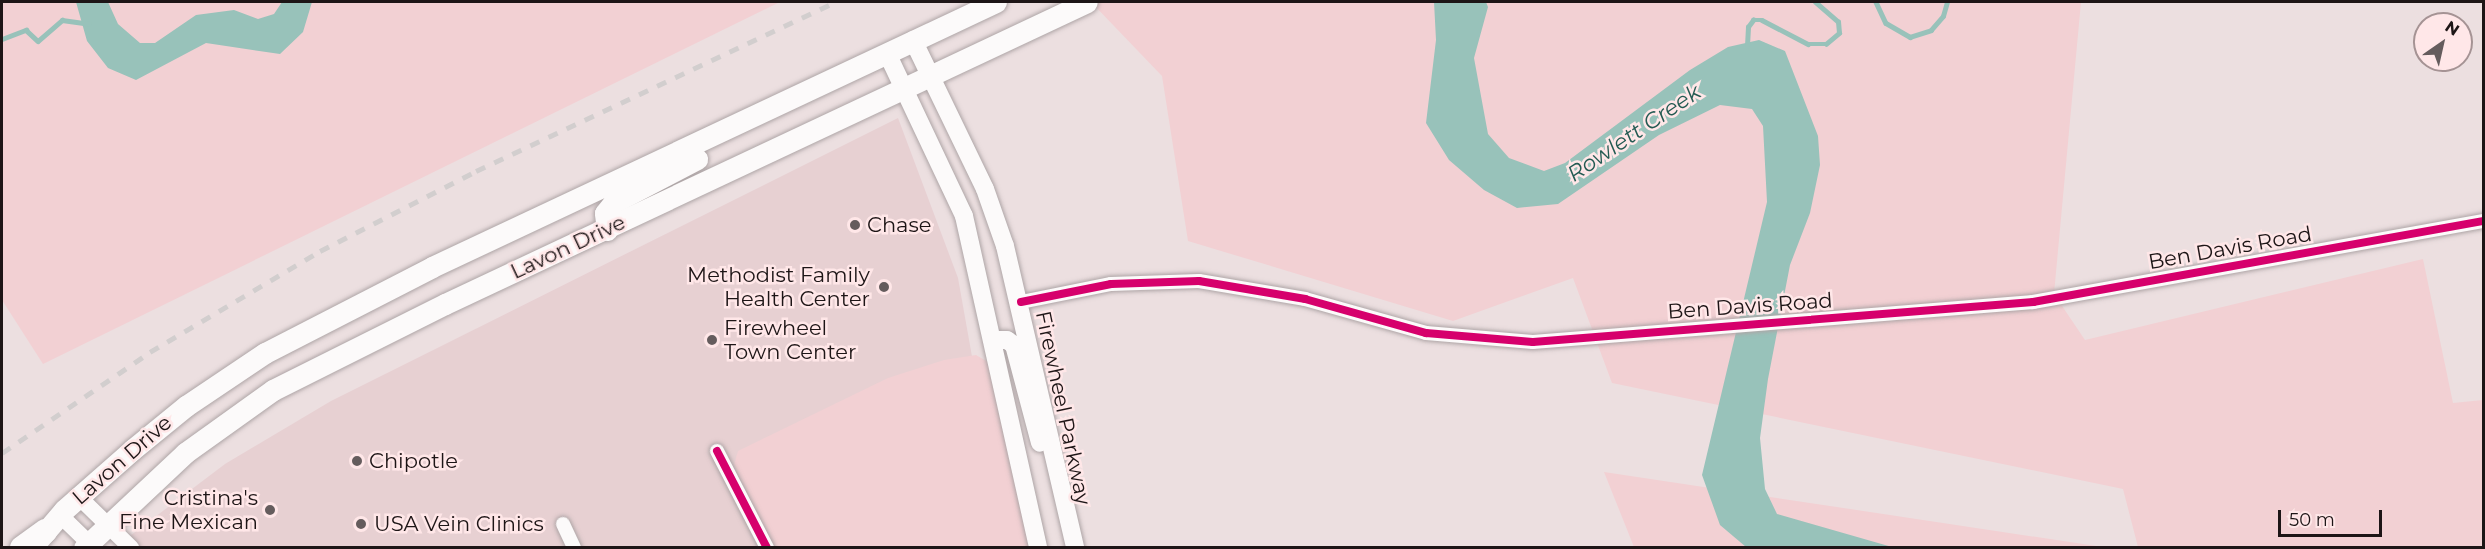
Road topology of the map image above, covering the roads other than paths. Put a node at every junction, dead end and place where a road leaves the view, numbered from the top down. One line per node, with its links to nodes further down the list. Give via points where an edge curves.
1 (996, 2): 3 (main road, Lavon Drive)
2 (1087, 2): 5 (main road, Lavon Drive)
3 (913, 40): 4 (main road, Lavon Drive); 5 (main road, Firewheel Parkway)
4 (887, 53): 6 (main road); 7 (main road, Lavon Drive)
5 (932, 76): 6 (main road, Lavon Drive); 10 (main road, Firewheel Parkway, via 985,189)
6 (906, 88): 9 (main road, Lavon Drive); 11 (main road, via 964,216)
7 (727, 130): 9 (main road, via 703,155 613,202 605,213); 13 (main road, Lavon Drive, via 432,267 265,353 186,406)
8 (2484, 221): 10 (street, Ben Davis Road, via 2033,302 1533,342 1466,339 1392,325 1295,297 1199,281 1111,284)
9 (607, 230): 15 (main road, Lavon Drive, via 445,304 273,390 184,453)
10 (1021, 302): 18 (main road, Firewheel Parkway)
11 (993, 340): 18 (main road, via 1007,340 1014,345 1051,489); 23 (main road, via 1018,475)
12 (717, 451): 22 (street)
13 (80, 497): 15 (street); 16 (main road, Lavon Drive)
14 (563, 524): 21 (street)
15 (106, 525): 17 (main road, Lavon Drive); 20 (street)
16 (46, 531): 17 (street); 19 (highway)
17 (89, 546)
18 (1075, 547)
19 (22, 548)
20 (131, 548)
21 (574, 548)
22 (767, 548)
23 (1038, 548)

